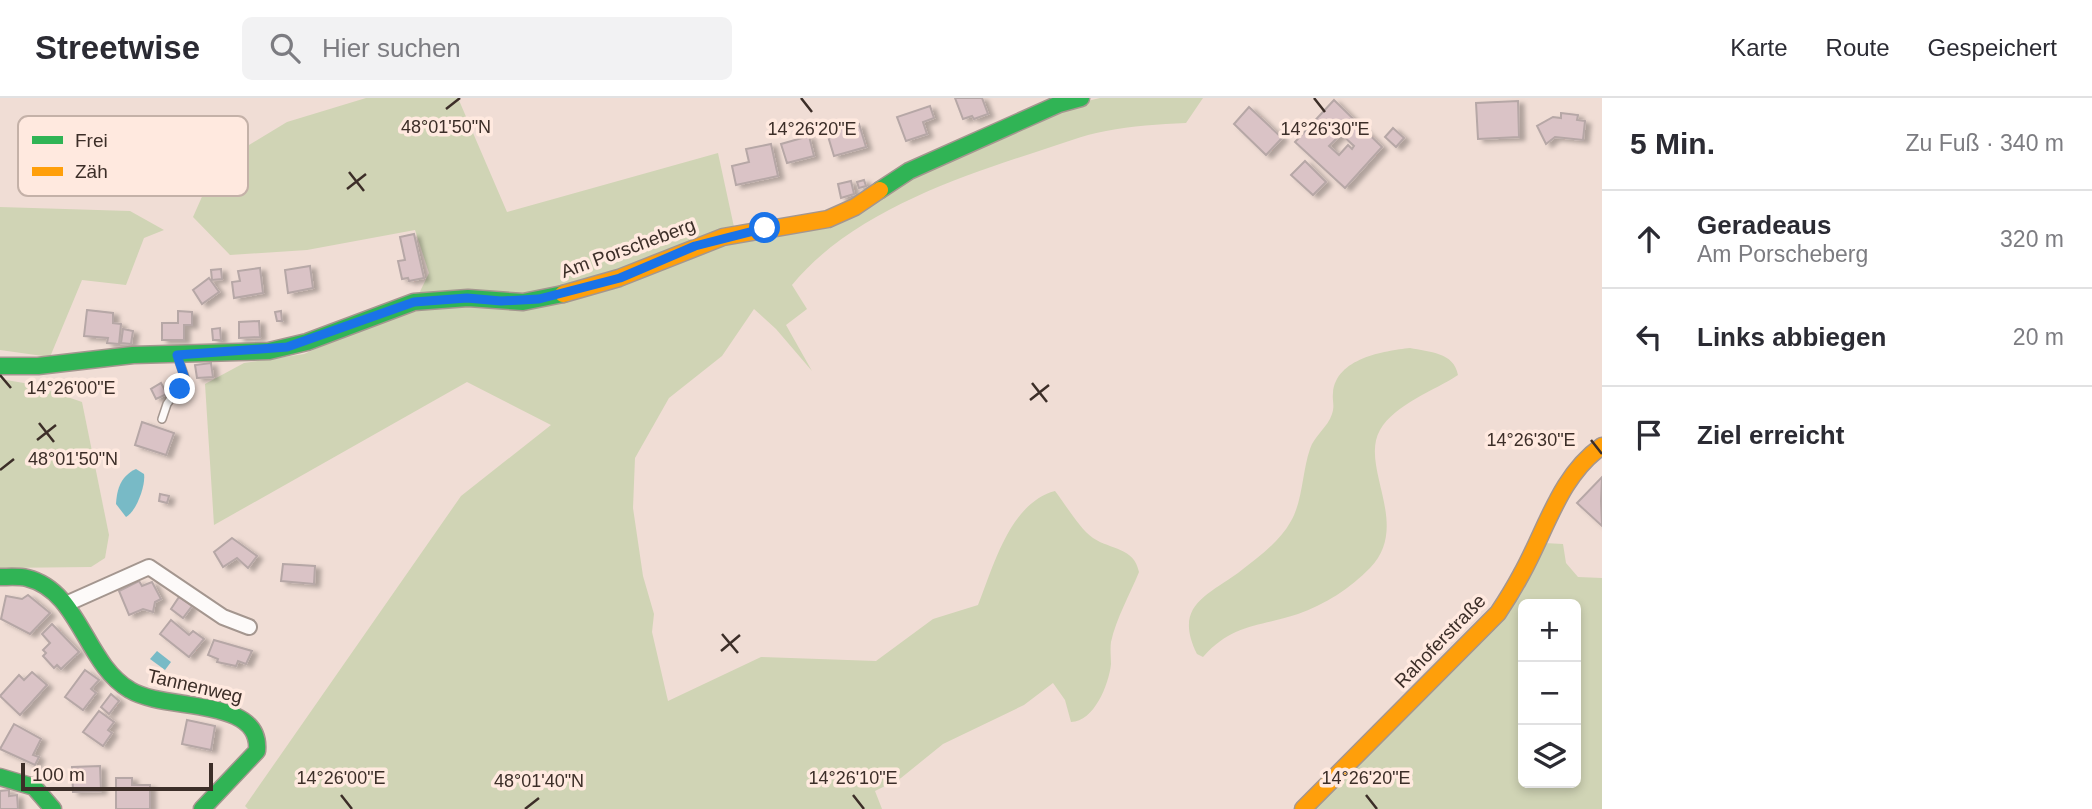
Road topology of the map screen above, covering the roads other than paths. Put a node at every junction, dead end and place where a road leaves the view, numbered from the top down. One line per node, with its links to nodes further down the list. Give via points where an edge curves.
1 (1081, 98): 2 (street, Am Porscheberg, via 909,171 828,219 723,237 620,278 539,299 414,302 287,347)
2 (177, 355): 3 (street, Am Porscheberg); 4 (lane, via 185,379)
3 (0, 366)
4 (162, 419)
5 (1602, 446): 12 (street, Rahoferstraße, via 1569,478 1498,613)
6 (0, 577): 7 (street, Tannenweg, via 36,580 53,589)
7 (66, 604): 8 (street, via 149,567 223,617); 11 (street, Tannenweg, via 94,659 132,692 156,701 237,715 253,726 257,751)
8 (248, 627)
9 (0, 777): 10 (street, via 34,787)
10 (53, 809)
11 (202, 809)
12 (1303, 809)

